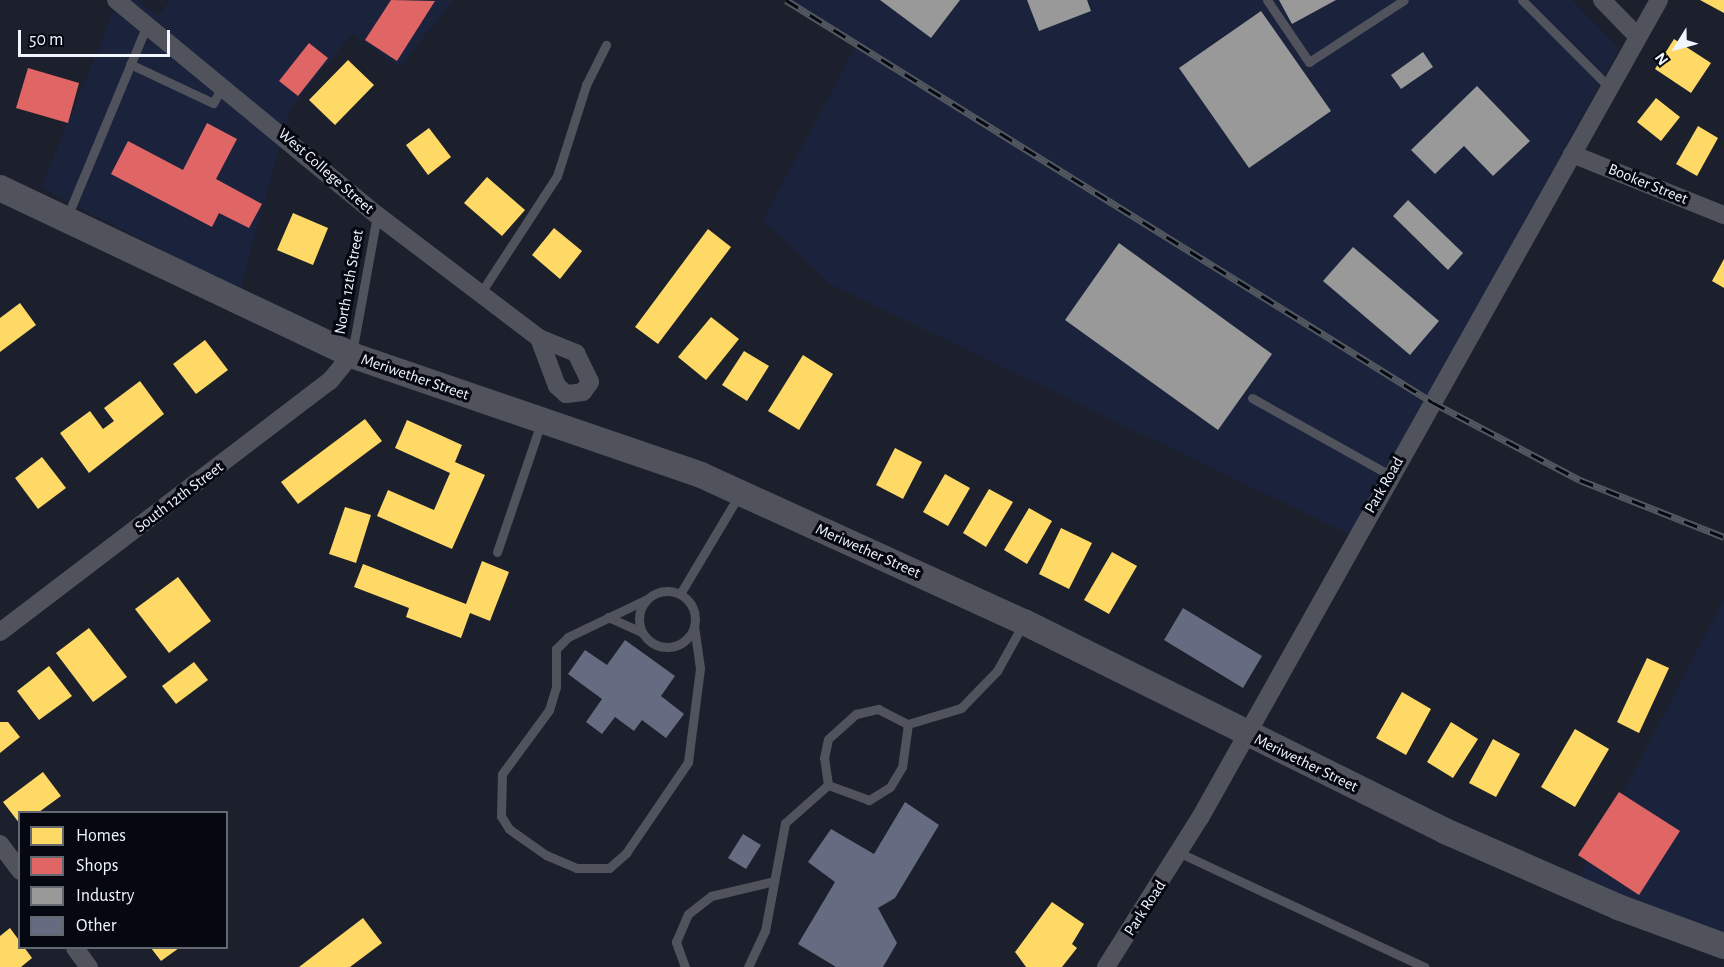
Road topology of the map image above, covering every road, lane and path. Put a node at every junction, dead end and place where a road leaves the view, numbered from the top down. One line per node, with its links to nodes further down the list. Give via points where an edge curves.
1 (116, 0): 7 (street, West College Street)
2 (1267, 0): 3 (lane, via 1309,62)
3 (1404, 0)
4 (1522, 0): 12 (lane)
5 (1602, 0): 8 (street)
6 (1659, 0): 8 (street, Park Road)
7 (147, 24): 10 (lane); 11 (street, West College Street)
8 (1637, 36): 12 (street, Park Road)
9 (606, 45): 18 (lane, via 586,85 557,176)
10 (130, 64): 11 (lane, via 213,103); 17 (lane)
11 (224, 84): 15 (street, West College Street)
12 (1609, 87): 13 (street, Park Road)
13 (1572, 154): 16 (street, Booker Street); 23 (street, Park Road)
14 (0, 188): 17 (street, Meriwether Street)
15 (377, 215): 18 (street, West College Street); 20 (lane, North 12th Street)
16 (1724, 215)
17 (66, 219): 20 (street, Meriwether Street)
18 (482, 291): 19 (street, West College Street)
19 (539, 338)
20 (351, 355): 22 (street, Meriwether Street); 31 (street, South 12th Street, via 330,381)
21 (1252, 398): 23 (lane)
22 (542, 420): 24 (street, Meriwether Street); 25 (lane)
23 (1390, 475): 34 (street, Park Road)
24 (741, 493): 26 (lane); 29 (street, Meriwether Street)
25 (497, 552)
26 (680, 594): 27 (lane, via 663,591); 30 (lane, via 693,607)
27 (647, 599): 28 (lane); 32 (lane, via 639,615)
28 (608, 617): 30 (lane, via 555,649 556,687 549,710 502,774 498,789 509,829 546,855 593,870 609,868 626,853 688,762 700,668); 32 (lane)
29 (1024, 622): 33 (lane, via 977,697 961,708); 34 (street, Meriwether Street)
30 (694, 626): 32 (lane, via 675,646 656,644)
31 (0, 632)
32 (642, 632)
33 (908, 724): 35 (lane, via 902,767 890,787 869,800); 35 (lane, via 878,709 856,714 828,739)
34 (1243, 732): 37 (street, Park Road); 40 (street, Meriwether Street, via 1445,831 1618,907)
35 (828, 785): 39 (lane, via 785,823)
36 (0, 844): 38 (street)
37 (1179, 852): 45 (street, Park Road); 46 (lane)
38 (18, 868)
39 (770, 882): 43 (lane, via 711,896 688,914 676,942); 44 (lane, via 765,932)
40 (1724, 946)
41 (76, 949): 42 (street)
42 (89, 967)
43 (685, 967)
44 (748, 967)
45 (1107, 967)
46 (1425, 967)

